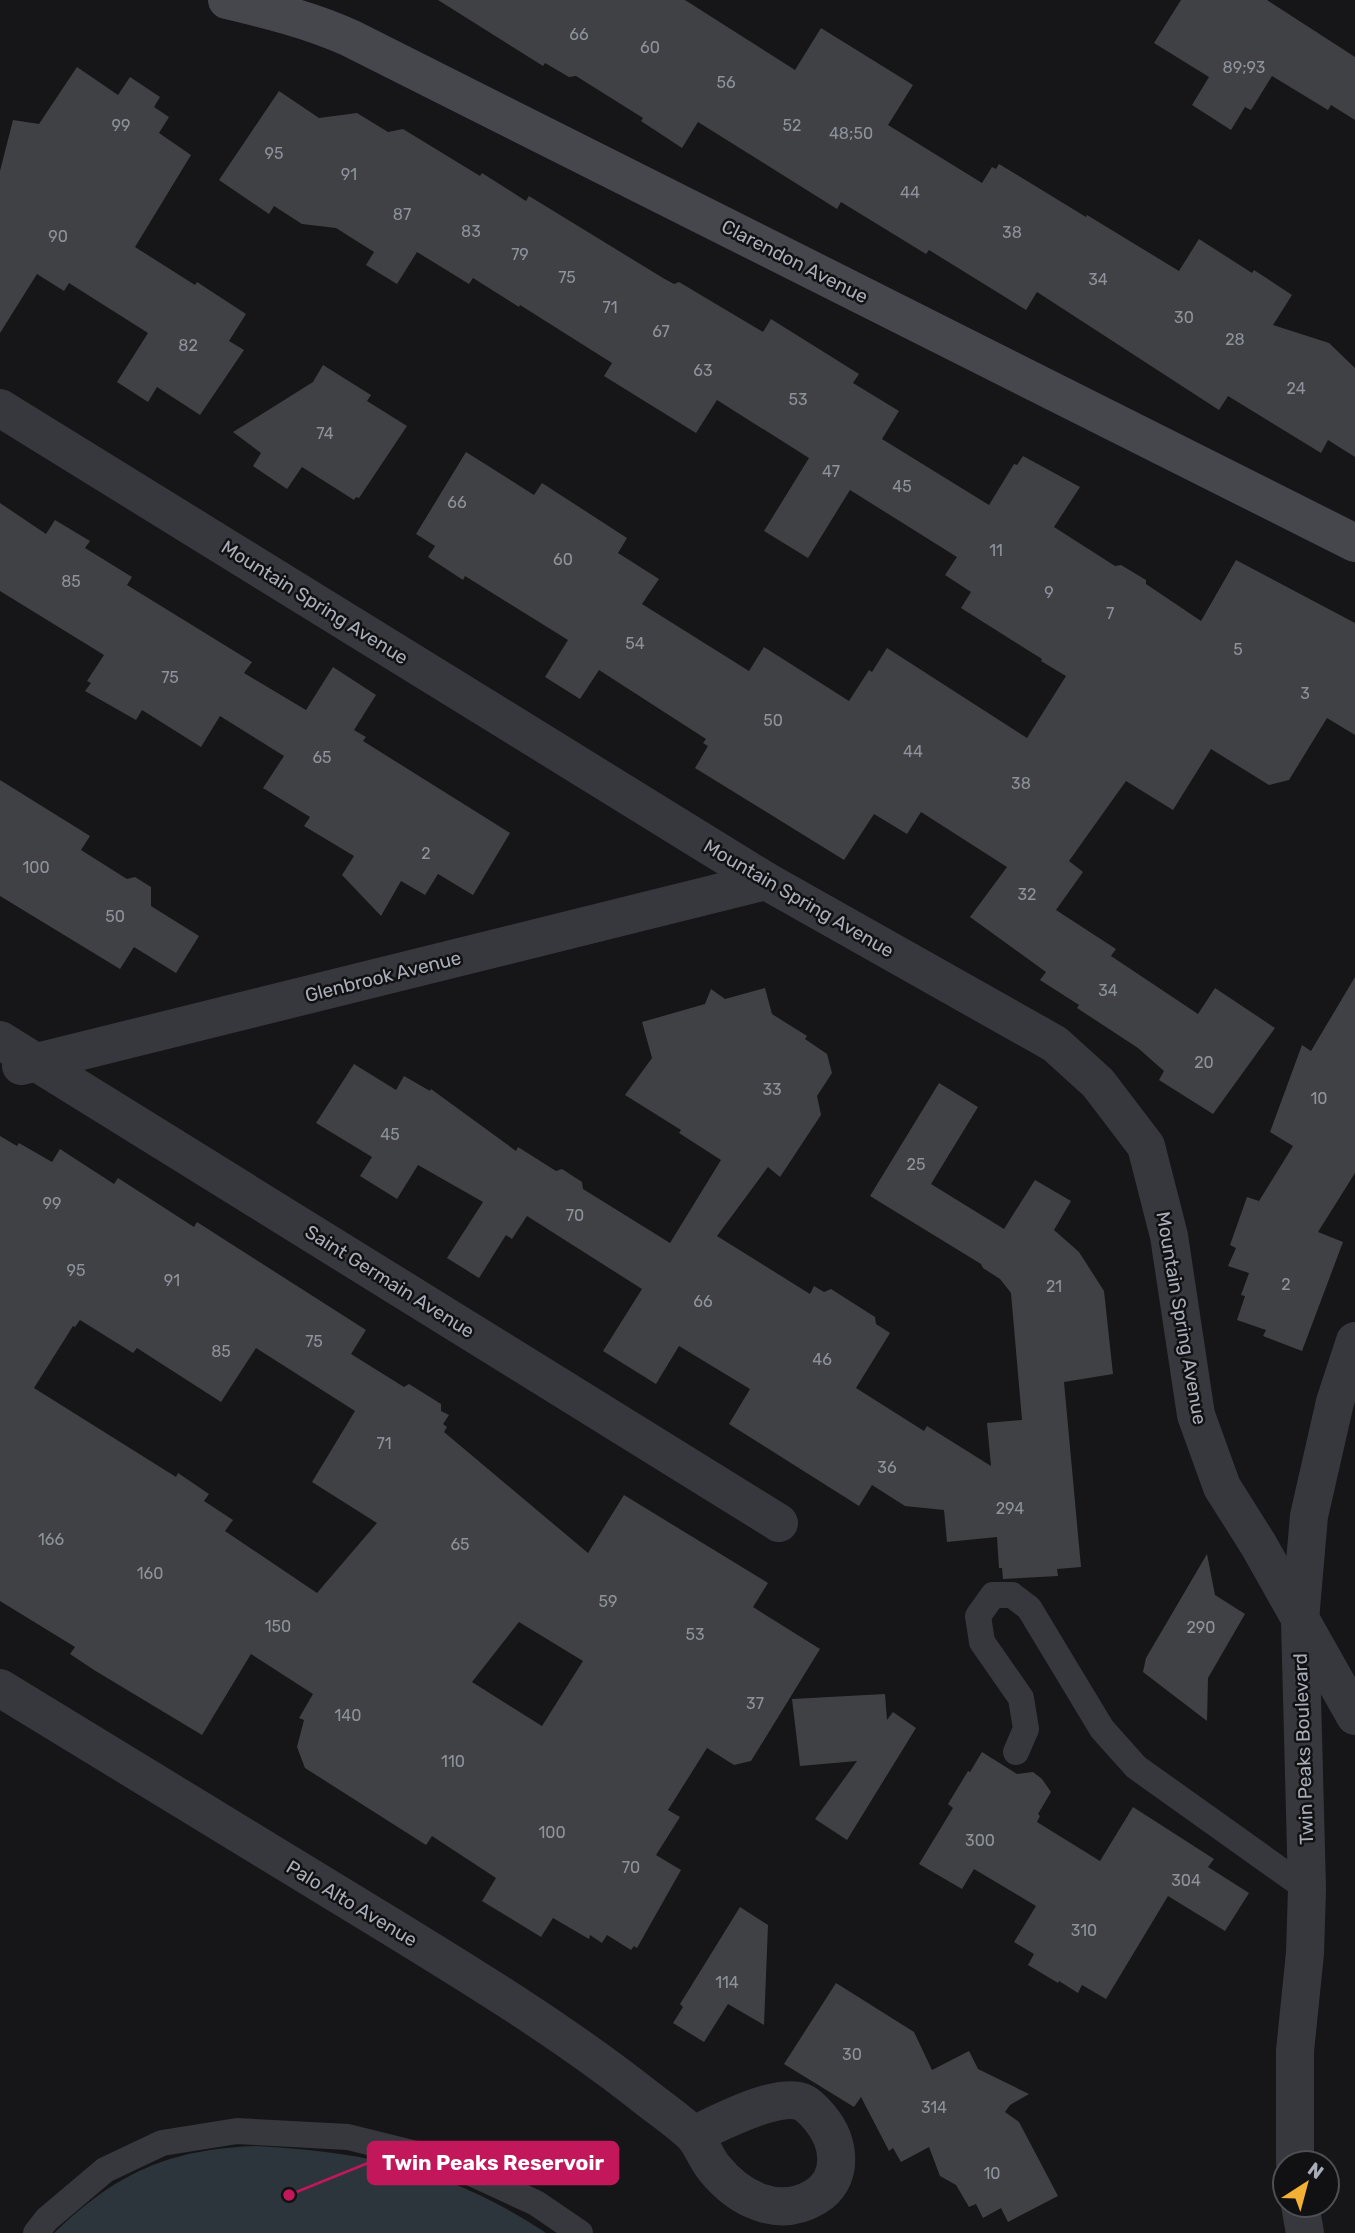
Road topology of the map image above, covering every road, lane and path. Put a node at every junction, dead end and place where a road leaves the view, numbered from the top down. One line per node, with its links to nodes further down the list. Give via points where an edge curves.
1 (227, 0): 3 (main road, Clarendon Avenue, via 350,37)
2 (0, 408): 4 (street, Mountain Spring Avenue)
3 (1355, 543)
4 (766, 881): 6 (street, Glenbrook Avenue); 9 (street, Mountain Spring Avenue, via 1055,1044 1098,1083 1146,1146 1169,1236 1196,1415 1222,1487)
5 (0, 1040): 6 (street, Saint Germain Avenue)
6 (18, 1067): 8 (street, Saint Germain Avenue)
7 (1355, 1341): 9 (street, Twin Peaks Boulevard, via 1335,1402 1309,1516)
8 (779, 1523)
9 (1300, 1620): 11 (street, Mountain Spring Avenue); 13 (street, Twin Peaks Boulevard)
10 (0, 1688): 14 (street, Palo Alto Avenue, via 485,1985 599,2060)
11 (1355, 1716)
12 (1016, 1752): 13 (lane, via 1026,1730 1021,1698 982,1642 978,1616 993,1595 1012,1595 1030,1608 1102,1729 1136,1766)
13 (1307, 1889): 15 (street, Twin Peaks Boulevard, via 1295,2051)
14 (693, 2135)
15 (1295, 2149)
16 (36, 2233): 17 (lane, via 104,2170 162,2143 237,2131 348,2137 445,2161 536,2203)
17 (580, 2233)

